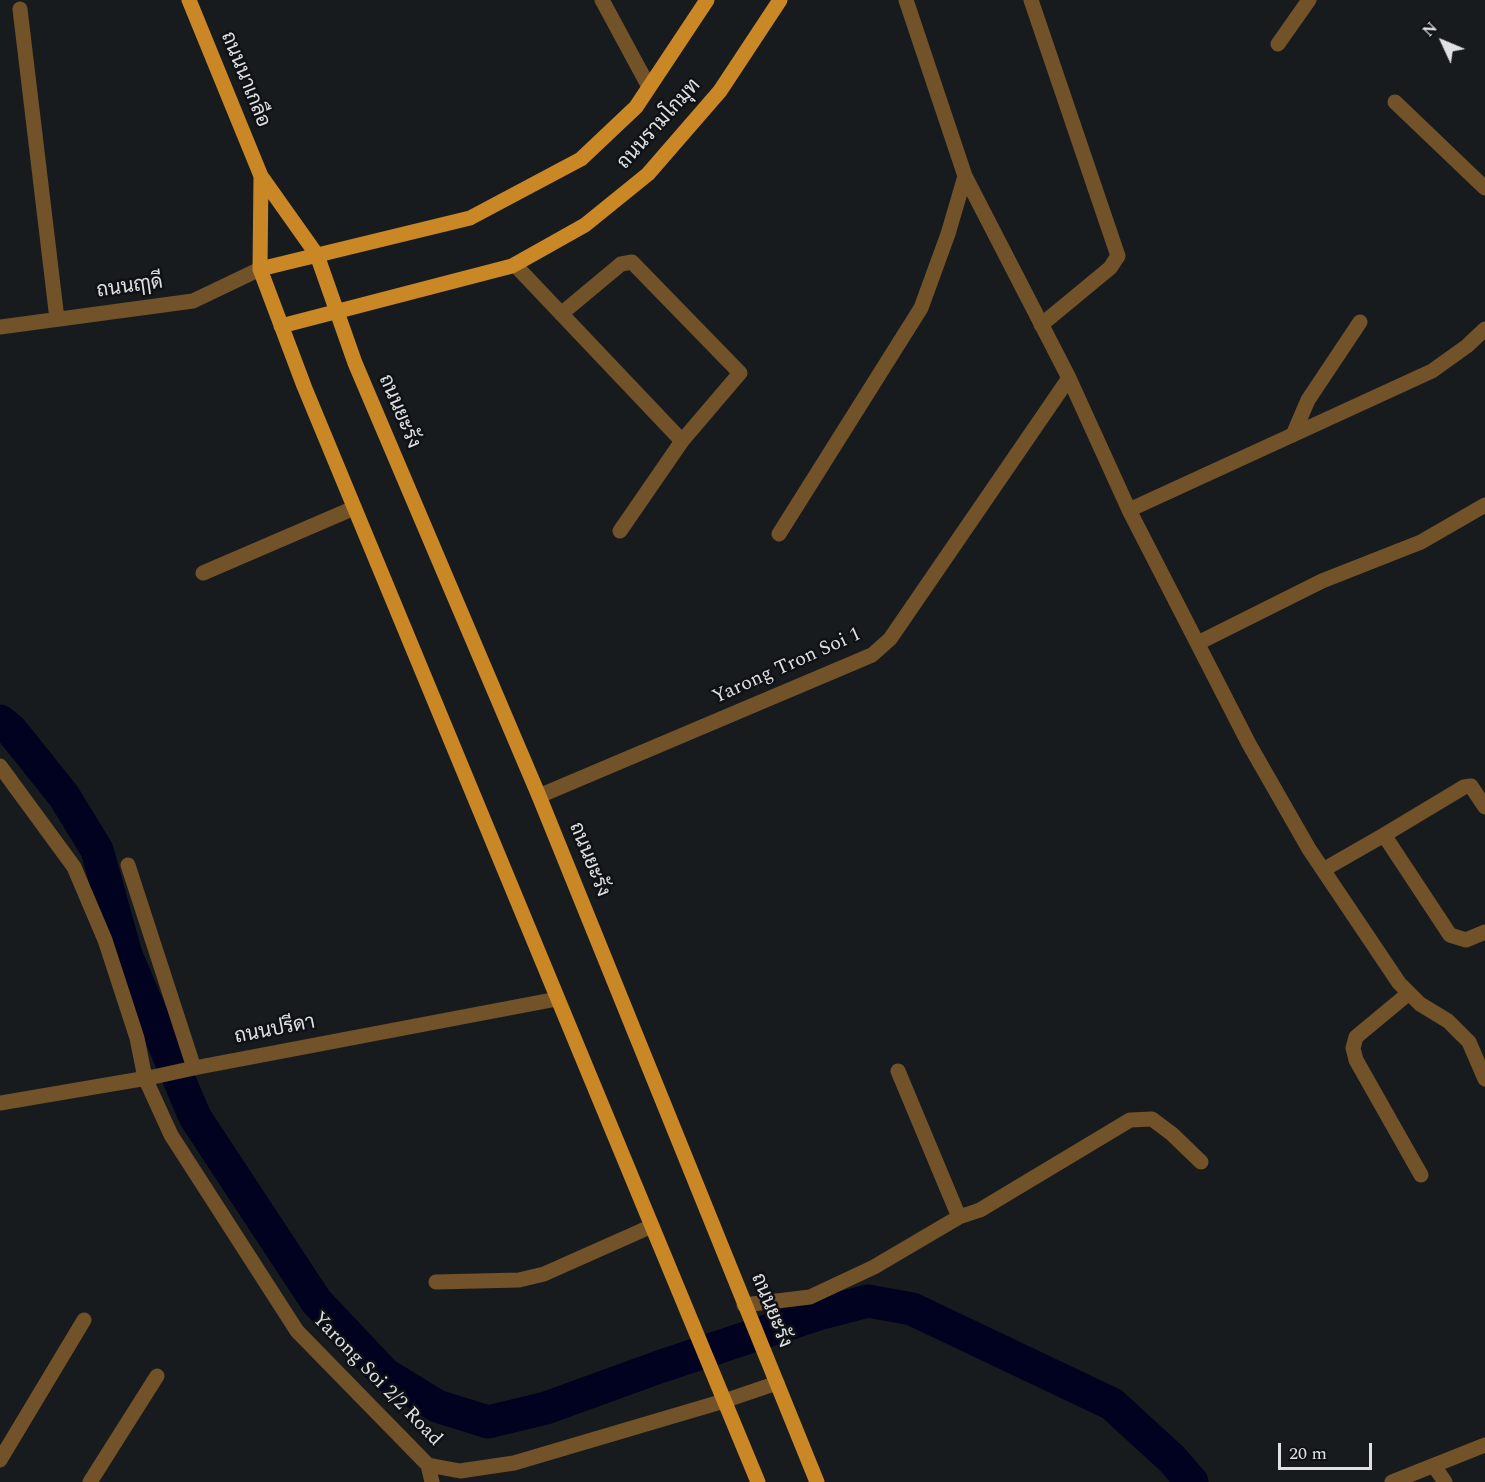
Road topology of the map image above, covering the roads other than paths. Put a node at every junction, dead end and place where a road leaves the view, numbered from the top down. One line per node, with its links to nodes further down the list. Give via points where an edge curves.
1 (189, 0): 12 (main road, ถนนนาเกลือ)
2 (602, 0): 10 (street)
3 (707, 0): 10 (main road, ถนนรามโกมุท)
4 (780, 0): 16 (main road, ถนนรามโกมุท, via 720,90 648,174 585,225)
5 (906, 0): 13 (street)
6 (1031, 0): 22 (street, via 1118,256 1110,268)
7 (1310, 0): 9 (street)
8 (20, 9): 20 (street)
9 (1278, 44)
10 (649, 87): 15 (main road, ถนนรามโกมุท, via 636,107 581,159 470,218)
11 (1395, 102): 14 (street)
12 (261, 176): 15 (main road, ถนนนาเกลือ); 17 (main road, ถนนนาเกลือ)
13 (965, 176): 22 (street); 33 (street, via 921,308)
14 (1485, 188)
15 (317, 255): 17 (main road, ถนนรามโกมุท); 18 (main road, ถนนยะรัง)
16 (515, 265): 18 (main road, ถนนรามโกมุท); 19 (street)
17 (260, 269): 20 (street, ถนนฤๅดี, via 193,301); 23 (main road)
18 (336, 312): 23 (main road, ถนนรามโกมุท); 37 (main road, ถนนยะรัง)
19 (561, 314): 28 (street); 28 (street, via 621,264 632,262 740,373)
20 (57, 319): 24 (street, ถนนฤๅดี)
21 (1360, 322): 27 (street, via 1308,400)
22 (1041, 325): 26 (street)
23 (281, 326): 30 (main road)
24 (0, 327)
25 (1485, 329): 27 (street, via 1432,371)
26 (1069, 378): 31 (street); 37 (street, Yarong Tron Soi 1, via 890,639 872,655)
27 (1293, 435): 31 (street)
28 (682, 441): 32 (street)
29 (1485, 506): 35 (street, via 1421,542 1322,581)
30 (354, 508): 34 (street); 44 (main road)
31 (1129, 510): 35 (street)
32 (620, 531)
33 (780, 534)
34 (203, 573)
35 (1198, 643): 41 (street, via 1250,744)
36 (0, 766): 47 (street, Yarong Soi 2/2 Road, via 74,867 105,940)
37 (539, 796): 55 (main road, ถนนยะรัง)
38 (1485, 807): 39 (street, via 1471,786 1464,787)
39 (1384, 835): 41 (street); 42 (street, via 1450,935 1466,940)
40 (128, 866): 45 (street)
41 (1323, 870): 43 (street)
42 (1485, 933)
43 (1409, 993): 48 (street, via 1469,1042); 51 (street, via 1356,1037 1353,1048 1356,1060)
44 (557, 999): 45 (street, ถนนปรีดา); 53 (main road)
45 (190, 1068): 47 (street, ถนนปรีดา)
46 (898, 1071): 52 (street)
47 (149, 1077): 49 (street, ถนนปรีดา); 62 (street, Yarong Soi 2/2 Road, via 171,1135 297,1331)
48 (1485, 1079)
49 (0, 1103)
50 (1201, 1162): 52 (street, via 1152,1119 1130,1120 980,1210)
51 (1421, 1175)
52 (959, 1217): 55 (street, via 874,1267 810,1297)
53 (652, 1226): 54 (street, via 544,1274 519,1280); 59 (main road)
54 (436, 1282)
55 (746, 1308): 58 (main road, ถนนยะรัง)
56 (84, 1320): 61 (street)
57 (157, 1376): 64 (street)
58 (777, 1383): 59 (street, Yarong Soi 2/2 Road); 67 (main road, ถนนยะรัง)
59 (724, 1401): 62 (street, Yarong Soi 2/2 Road, via 514,1463 460,1471); 66 (main road)
60 (1485, 1445): 63 (street)
61 (0, 1460)
62 (428, 1465): 65 (street)
63 (1434, 1466): 68 (street); 69 (street)
64 (90, 1482)
65 (432, 1482)
66 (758, 1482)
67 (817, 1482)
68 (1392, 1482)
69 (1445, 1482)

